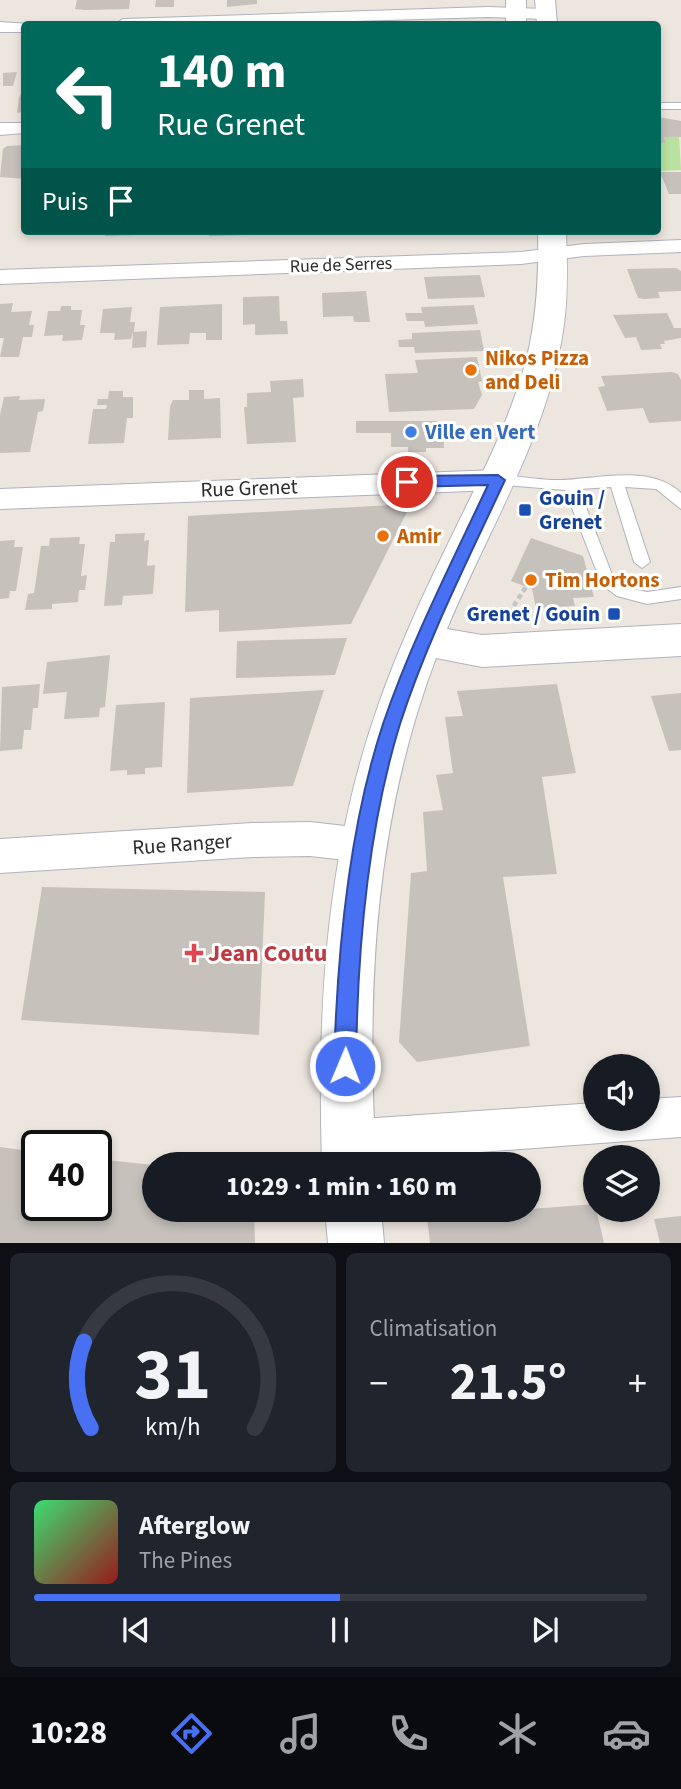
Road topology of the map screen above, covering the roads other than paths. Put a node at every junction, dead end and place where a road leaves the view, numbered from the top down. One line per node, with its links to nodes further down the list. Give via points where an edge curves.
1 (516, 12): 2 (street); 3 (street)
2 (546, 13)
3 (221, 21)
4 (0, 27): 5 (street)
5 (21, 27)
6 (661, 106): 7 (lane)
7 (681, 106)
8 (21, 128): 9 (street)
9 (0, 129)
10 (553, 242): 11 (street, Rue de Serres, via 584,250); 12 (street, Rue de Serres, via 521,258); 13 (street, via 553,296 546,347 526,415)
11 (681, 246)
12 (0, 277)
13 (498, 480): 15 (lane); 16 (street, Rue Grenet); 20 (street)
14 (616, 482): 15 (lane); 17 (lane, via 663,485); 18 (lane)
15 (570, 485): 19 (lane, via 607,581 614,588 659,598)
16 (0, 499)
17 (681, 504)
18 (642, 562)
19 (679, 589)
20 (425, 638): 21 (street, via 482,651); 22 (street, via 392,724)
21 (681, 640)
22 (363, 845): 23 (street, Rue Ranger, via 310,839 252,840); 25 (street, via 346,1004)
23 (0, 856)
24 (681, 1117): 25 (street)
25 (349, 1152)
26 (354, 1222): 27 (street)
27 (356, 1243)

